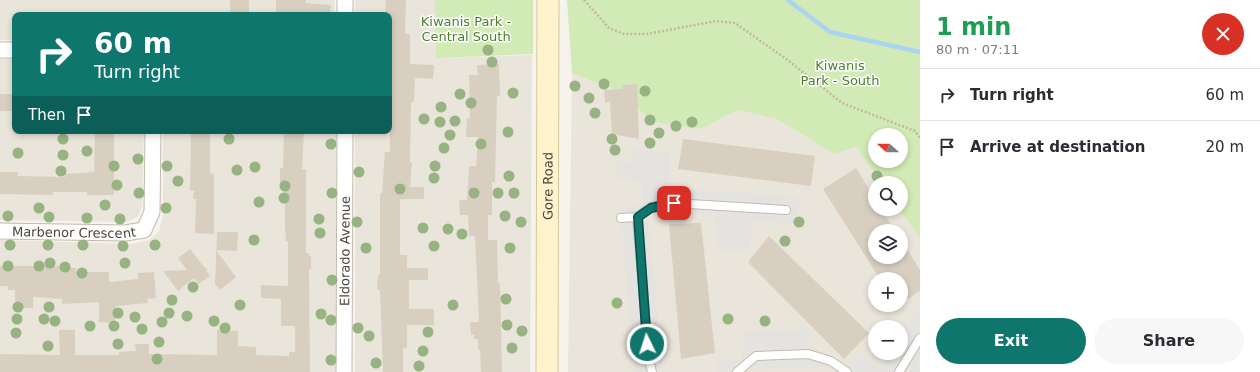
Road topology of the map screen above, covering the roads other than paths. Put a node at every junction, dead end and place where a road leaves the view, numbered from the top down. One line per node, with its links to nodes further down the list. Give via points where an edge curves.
1 (346, 0): 3 (street)
2 (548, 0): 15 (main road, Gore Road)
3 (346, 12)
4 (0, 50): 5 (street)
5 (12, 50)
6 (153, 134): 11 (street, Marbenor Crescent, via 152,212 144,230 125,233)
7 (345, 134): 14 (street, Eldorado Avenue)
8 (786, 210): 9 (lane, via 674,203 651,208)
9 (638, 217): 10 (lane); 16 (lane)
10 (621, 218)
11 (0, 231)
12 (920, 338): 13 (lane)
13 (917, 352): 19 (lane)
14 (344, 372)
15 (547, 372)
16 (652, 372)
17 (737, 372): 18 (lane, via 756,356 808,354 831,361)
18 (847, 372)
19 (899, 372)

